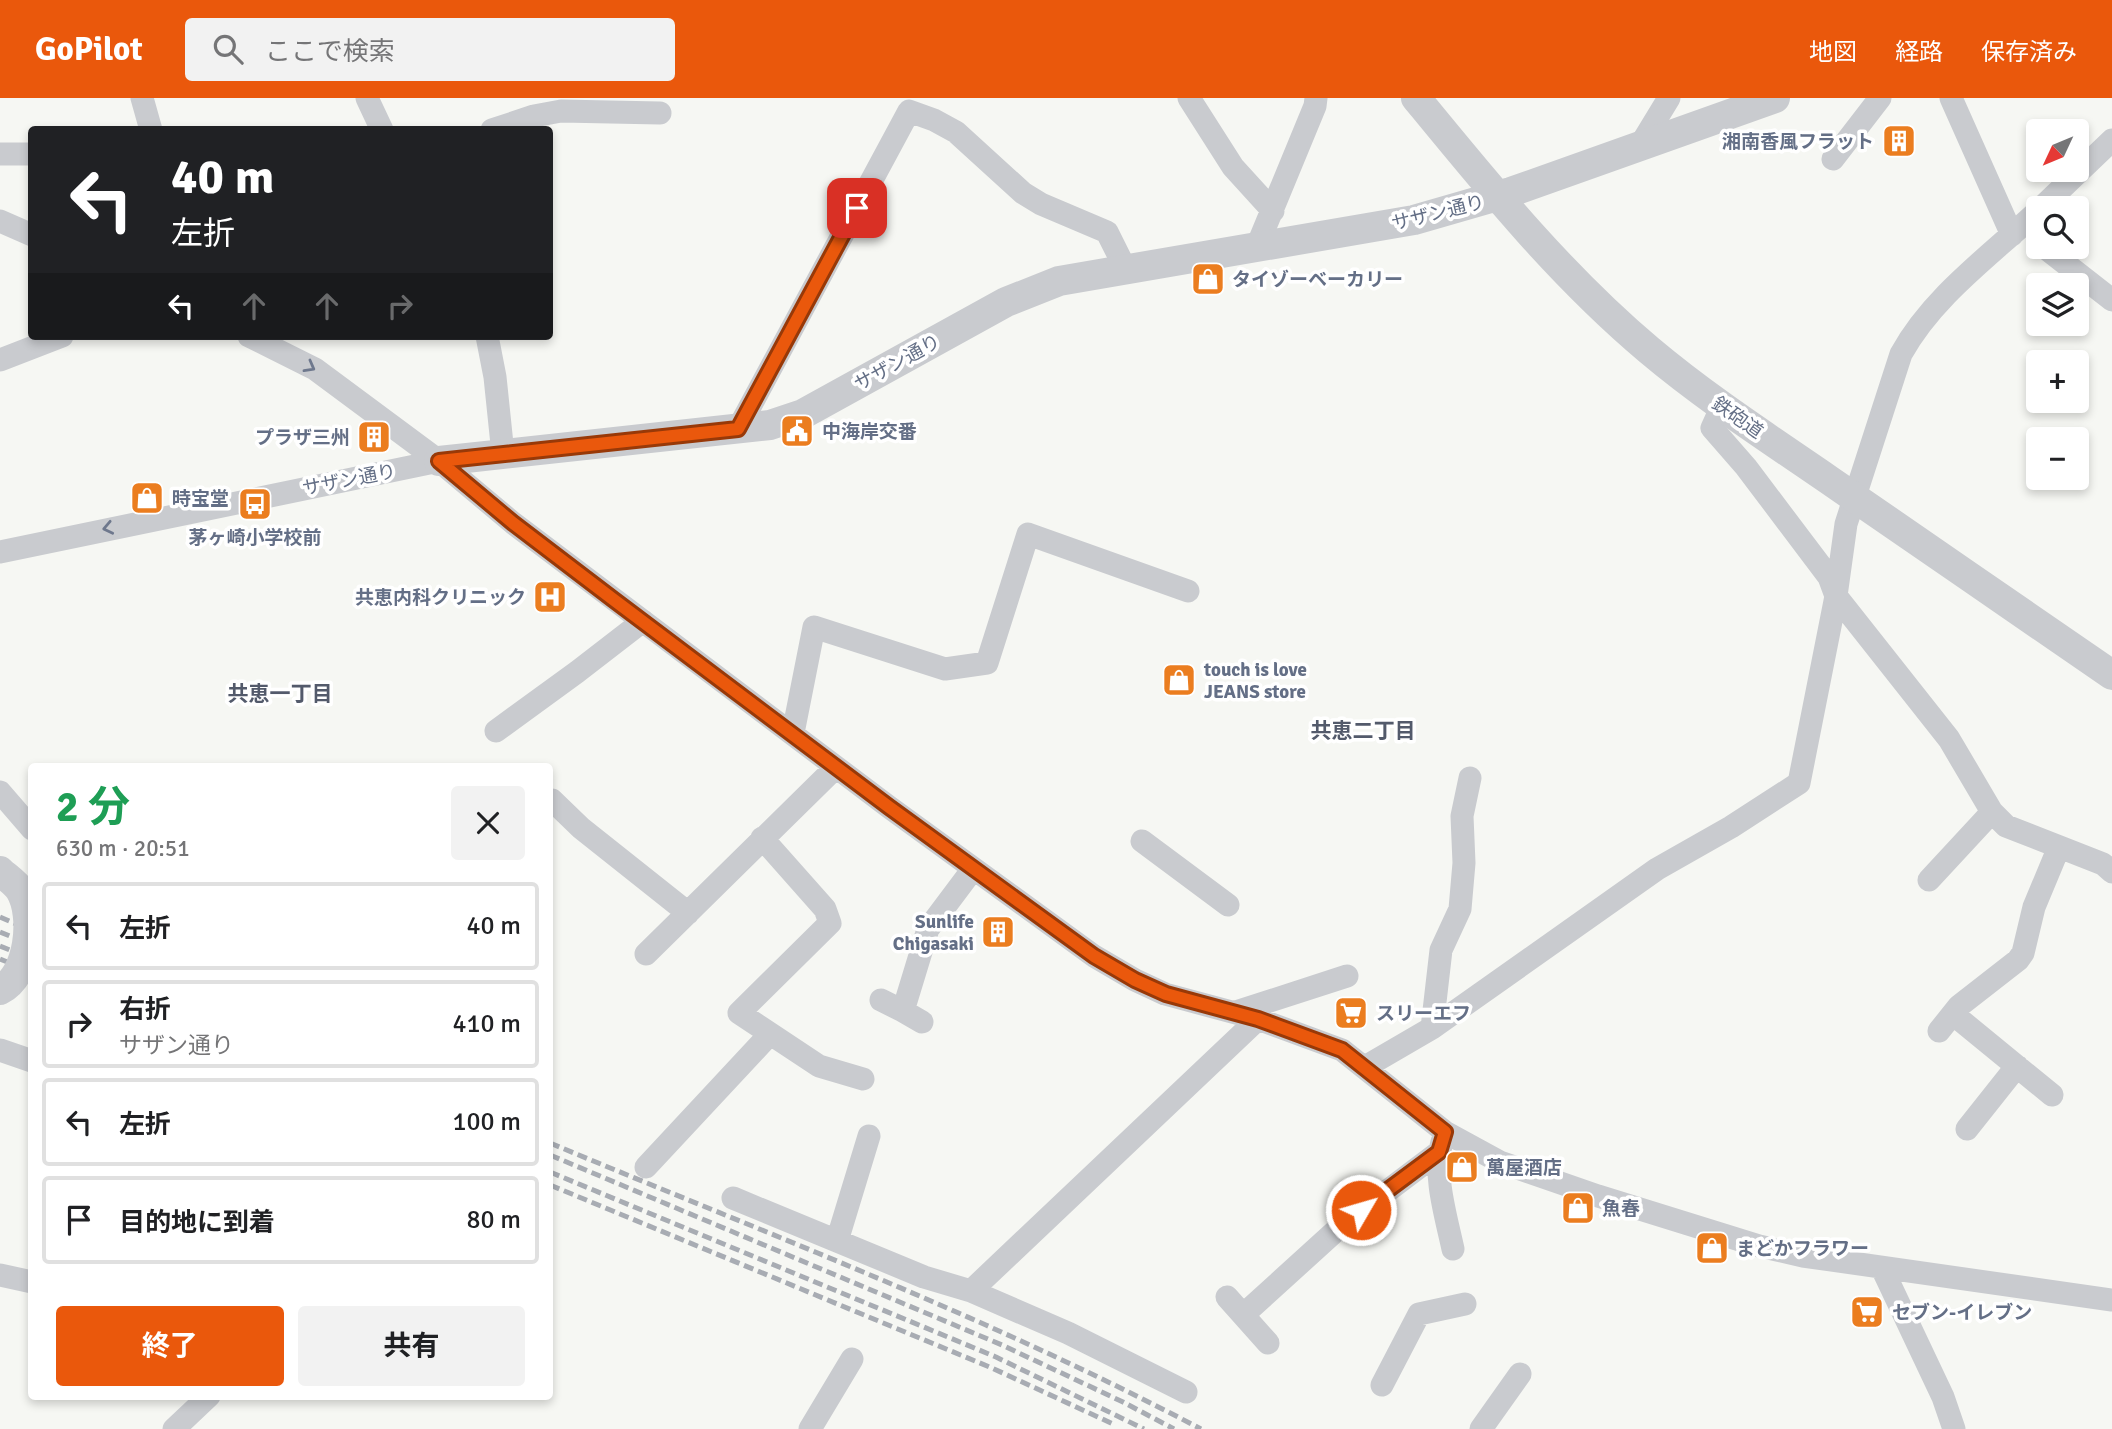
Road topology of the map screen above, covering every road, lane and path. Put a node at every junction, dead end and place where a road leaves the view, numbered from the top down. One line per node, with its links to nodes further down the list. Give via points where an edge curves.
1 (142, 98): 11 (street)
2 (368, 98): 12 (street)
3 (1189, 98): 21 (street, via 1233,167)
4 (1316, 98): 21 (street)
5 (1416, 98): 20 (street, 鉄砲道)
6 (1669, 98): 15 (street)
7 (1775, 98): 15 (street, サザン通り)
8 (1880, 98): 18 (street)
9 (1951, 98): 24 (street)
10 (660, 113): 13 (street, via 561,111)
11 (150, 126)
12 (380, 126)
13 (504, 126)
14 (2112, 139): 19 (street)
15 (1638, 149): 20 (street, サザン通り)
16 (0, 154): 17 (street)
17 (28, 154)
18 (1833, 159)
19 (2053, 196)
20 (1496, 197): 27 (street, サザン通り, via 1414,220); 35 (street, 鉄砲道, via 1598,304 1649,351)
21 (1273, 211): 27 (street)
22 (0, 221): 25 (street)
23 (2026, 222): 24 (street)
24 (2016, 232): 26 (street); 39 (street, via 1929,311 1914,331 1892,379)
25 (28, 233)
26 (2026, 237)
27 (1256, 249): 29 (street, サザン通り)
28 (2059, 259): 30 (street)
29 (1126, 270): 36 (street, サザン通り, via 1036,289 803,414); 36 (street, via 1107,232 1023,193 956,132 909,111)
30 (2112, 300)
31 (52, 340): 34 (street)
32 (257, 340): 38 (street, one-way to 38, via 315,369)
33 (489, 340): 37 (street)
34 (0, 360)
35 (1721, 406): 39 (street, 鉄砲道); 42 (street, via 1712,428 1829,577)
36 (738, 429): 37 (street, サザン通り)
37 (503, 454): 38 (street, サザン通り)
38 (439, 461): 40 (street, サザン通り, one-way to 40); 43 (street)
39 (1854, 498): 42 (street); 44 (street, 鉄砲道)
40 (0, 552)
41 (1188, 591): 46 (street, via 1028,534 987,663 945,669 814,627)
42 (1836, 596): 51 (street, via 1949,739); 70 (street, via 1799,783 1639,881)
43 (643, 621): 45 (street); 46 (street)
44 (2112, 675)
45 (496, 731)
46 (793, 733): 47 (street)
47 (836, 767): 53 (street); 57 (street)
48 (1471, 778): 70 (street, via 1462,816 1460,909 1441,950)
49 (0, 792): 52 (street)
50 (553, 801): 62 (street)
51 (1992, 812): 55 (street, via 2006,826); 59 (street)
52 (28, 824)
53 (762, 838): 62 (street); 71 (street, via 825,909 830,923 739,1013)
54 (1142, 841): 60 (street)
55 (2059, 847): 56 (street); 74 (street, via 2034,907 2023,953 1946,1022)
56 (2109, 862)
57 (973, 869): 67 (street, via 928,929 913,1017); 68 (street, via 1135,980 1166,994)
58 (0, 871): 61 (street, bridge, via 19,888)
59 (1929, 880)
60 (1228, 905)
61 (28, 911)
62 (688, 914): 64 (street)
63 (28, 932): 66 (street, bridge, via 14,978)
64 (646, 954)
65 (1347, 976): 68 (street)
66 (0, 990)
67 (881, 1000)
68 (1233, 1012): 69 (street)
69 (1258, 1019): 75 (street, via 1342,1050); 86 (street)
70 (1432, 1028): 75 (street)
71 (769, 1035): 76 (street, via 819,1066); 81 (street)
72 (0, 1050): 73 (street)
73 (28, 1059)
74 (2017, 1066): 77 (street); 78 (street)
75 (1365, 1067): 80 (street)
76 (863, 1079)
77 (2052, 1095)
78 (1967, 1129)
79 (869, 1136): 83 (street)
80 (1442, 1142): 84 (street, via 1442,1195); 85 (street, via 1759,1246); 90 (street)
81 (646, 1167)
82 (733, 1198): 83 (street)
83 (838, 1241): 86 (street)
84 (1453, 1249)
85 (1882, 1268): 88 (street); 97 (street)
86 (971, 1291): 95 (street)
87 (1227, 1297): 90 (street)
88 (2112, 1300)
89 (1465, 1304): 94 (street, via 1419,1314)
90 (1243, 1315): 91 (street)
91 (1268, 1343)
92 (852, 1359): 99 (street)
93 (1520, 1374): 100 (street)
94 (1395, 1375)
95 (1186, 1392)
96 (205, 1400): 98 (street)
97 (1957, 1427)
98 (174, 1429)
99 (810, 1429)
100 (1481, 1429)

